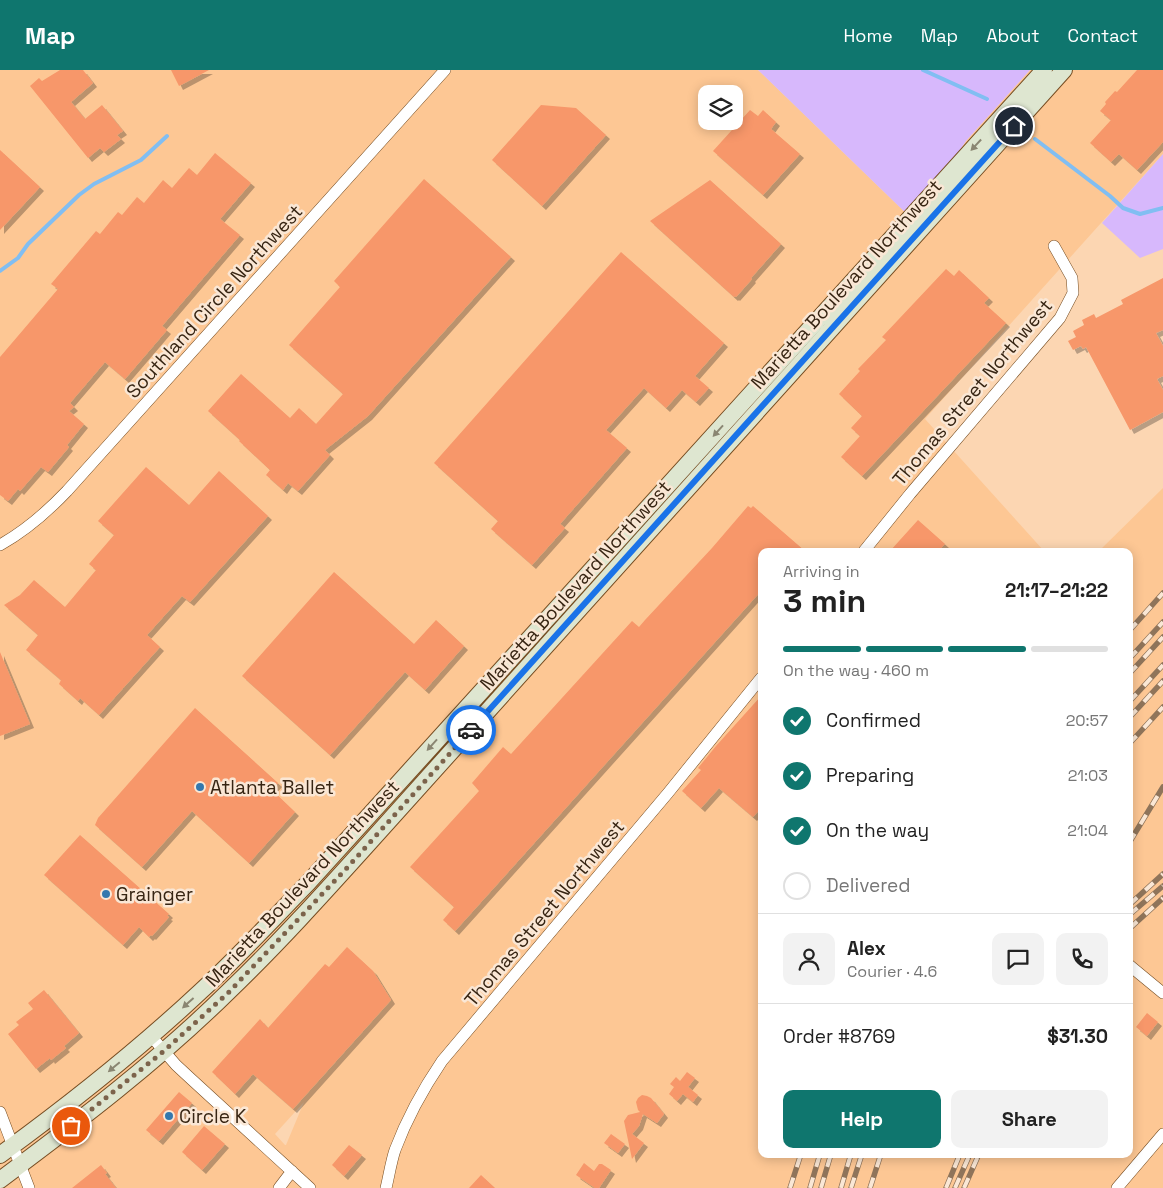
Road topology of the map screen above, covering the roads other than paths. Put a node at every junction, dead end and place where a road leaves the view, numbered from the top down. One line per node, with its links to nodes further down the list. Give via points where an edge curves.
1 (445, 70): 5 (street, Southland Circle Northwest, via 67,491 49,510)
2 (1044, 70): 10 (main road, one-way to 10, via 308,883 202,990)
3 (1064, 70): 11 (main road, Marietta Boulevard Northwest, via 362,850 228,993)
4 (1054, 246): 6 (street, Thomas Street Northwest, via 1072,278 1073,294 1060,318)
5 (0, 546)
6 (866, 548)
7 (758, 682): 21 (street, Thomas Street Northwest, via 442,1061 410,1116 395,1152)
8 (1133, 968): 9 (street)
9 (1163, 993)
10 (151, 1036): 11 (street); 14 (main road, one-way to 14, via 84,1092)
11 (164, 1051): 15 (main road, Marietta Boulevard Northwest); 16 (street)
12 (0, 1112): 14 (street)
13 (1163, 1134): 22 (street)
14 (6, 1150): 15 (street)
15 (20, 1164): 17 (main road, Marietta Boulevard Northwest); 18 (street)
16 (292, 1171): 19 (street); 20 (street)
17 (0, 1180)
18 (30, 1188)
19 (279, 1188)
20 (310, 1188)
21 (386, 1188)
22 (1117, 1188)

